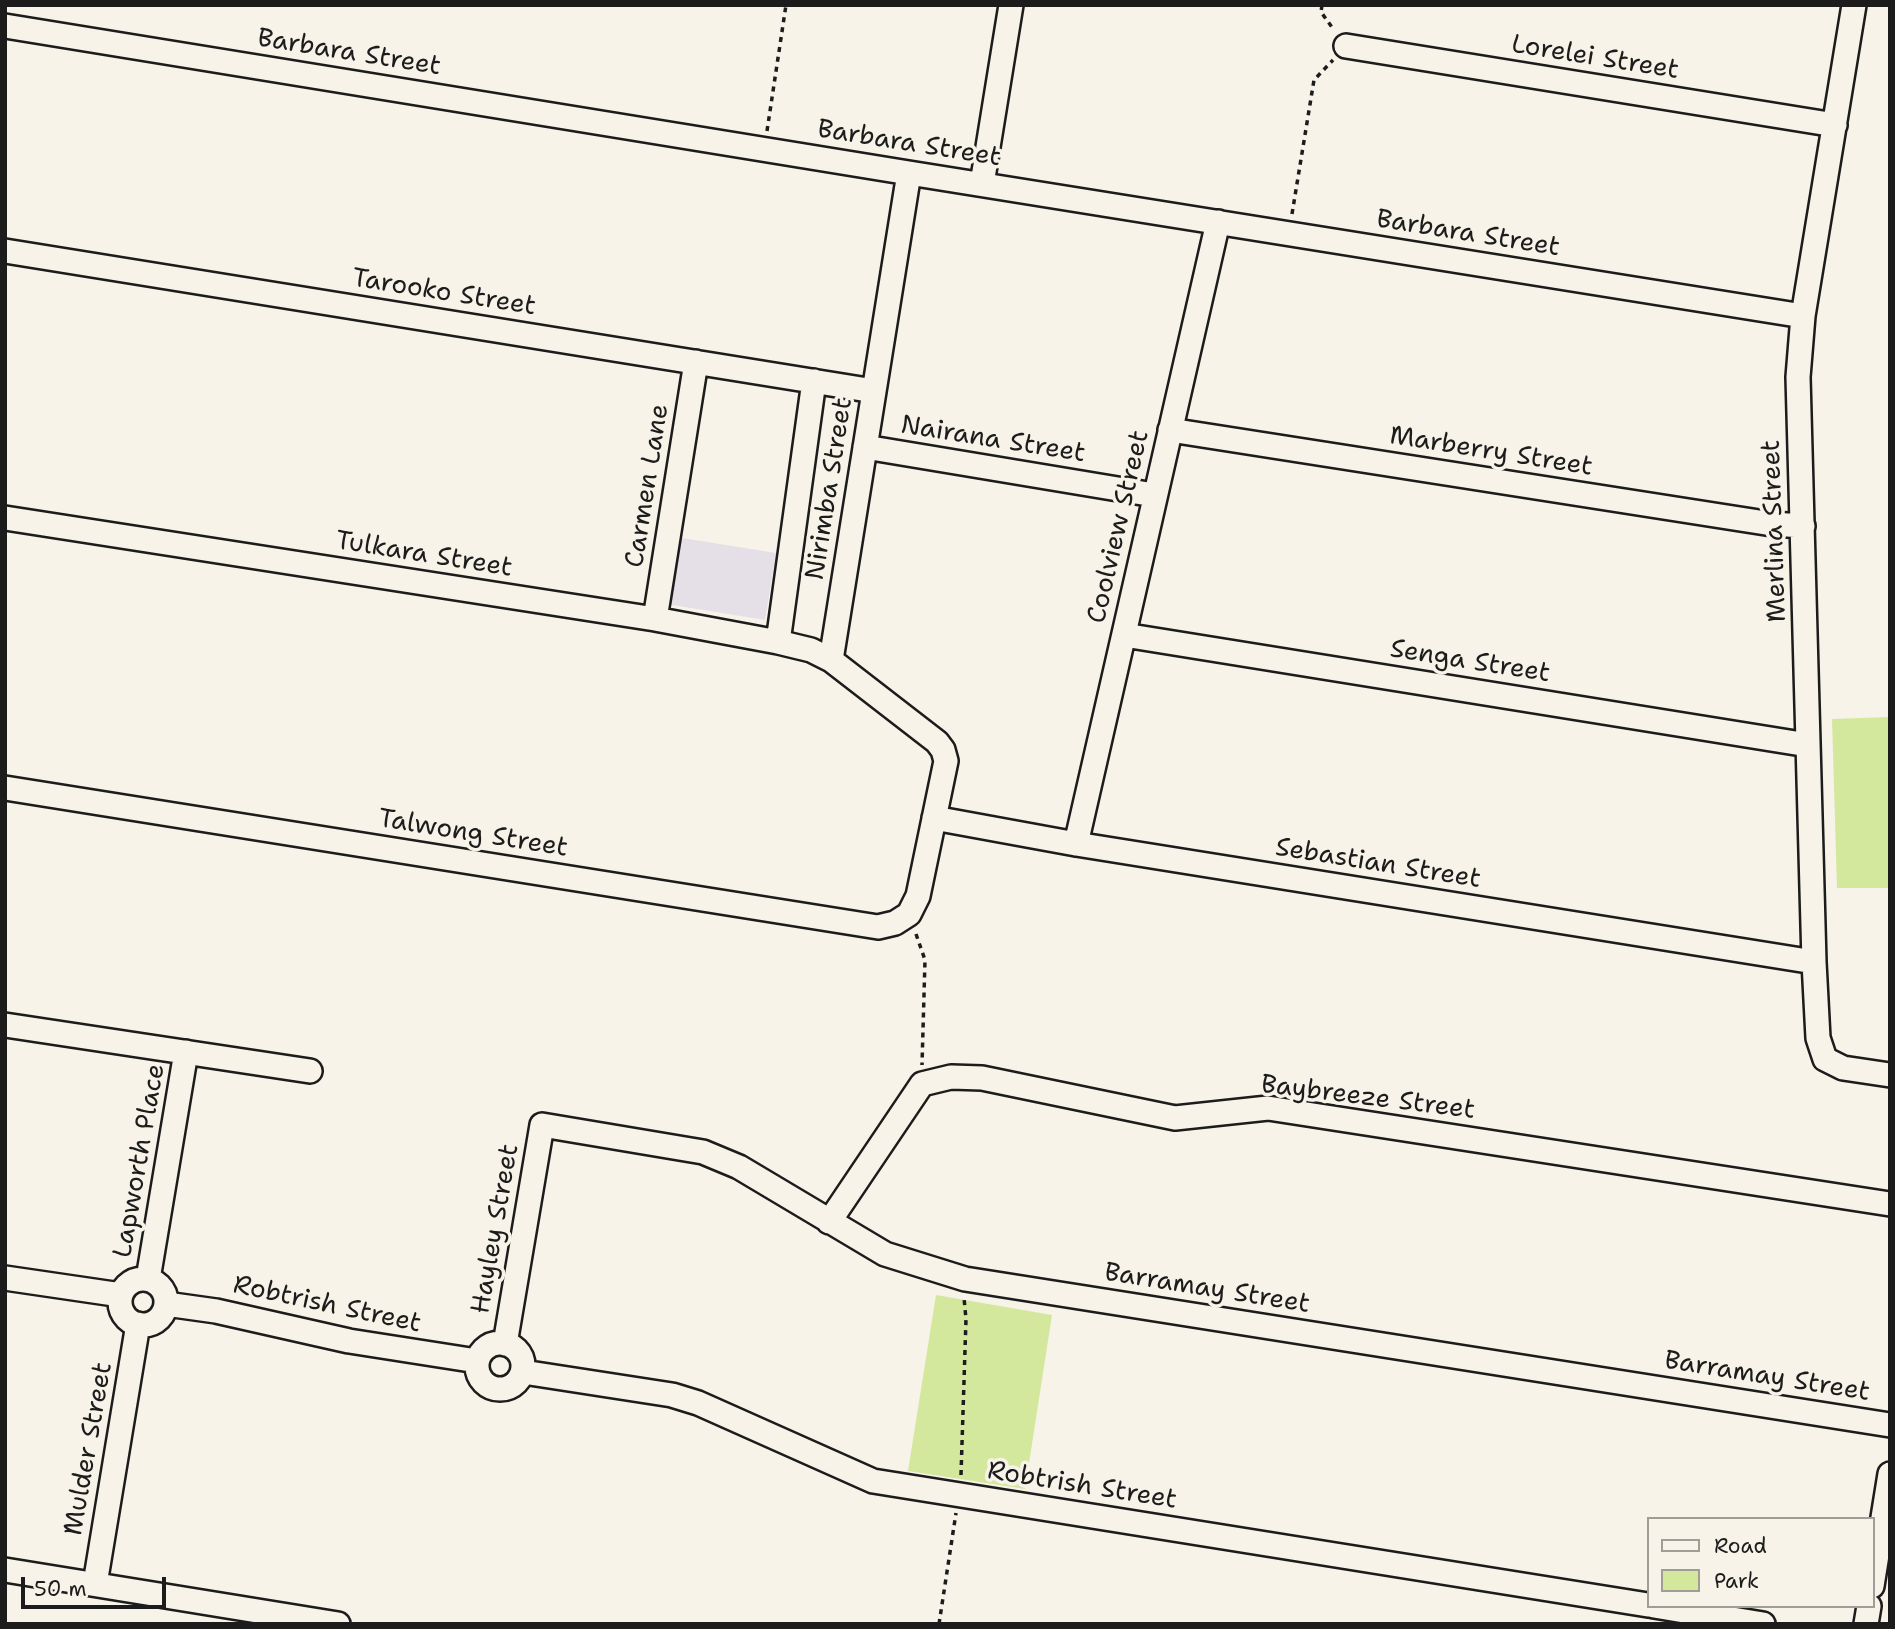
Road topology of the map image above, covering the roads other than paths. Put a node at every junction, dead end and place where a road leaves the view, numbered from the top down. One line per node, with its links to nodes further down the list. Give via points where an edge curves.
1 (1010, 5): 7 (street)
2 (1854, 5): 5 (street, Merlina Street)
3 (5, 26): 6 (street, Barbara Street)
4 (1346, 46): 5 (street, Lorelei Street)
5 (1835, 125): 10 (street, Merlina Street)
6 (909, 173): 7 (street, Barbara Street); 13 (street, Nirimba Street)
7 (982, 184): 8 (street, Barbara Street)
8 (1217, 222): 10 (street, Barbara Street); 14 (street, Coolview Street)
9 (5, 251): 11 (street, Tarooko Street)
10 (1803, 316): 18 (street, Merlina Street, via 1798,377)
11 (696, 362): 12 (street, Tarooko Street); 19 (street, Carmen Lane)
12 (814, 381): 13 (street, Tarooko Street); 21 (street, Nirimba Street)
13 (874, 390): 15 (street, Nirimba Street)
14 (1170, 430): 16 (street, Coolview Street); 18 (street, Marberry Street)
15 (865, 447): 16 (street, Nairana Street); 22 (street, Nirimba Street)
16 (1154, 495): 20 (street, Coolview Street)
17 (5, 518): 19 (street, Tulkara Street)
18 (1803, 526): 23 (street, Merlina Street)
19 (655, 619): 21 (street, Tulkara Street)
20 (1124, 635): 23 (street, Senga Street); 26 (street, Coolview Street)
21 (778, 642): 22 (street, Tulkara Street)
22 (831, 660): 25 (street, via 937,742 946,761)
23 (1808, 745): 27 (street, Merlina Street)
24 (5, 788): 25 (street, Talwong Street, via 878,927 895,923 914,905)
25 (934, 818): 26 (street, Sebastian Street)
26 (1076, 844): 27 (street, Sebastian Street)
27 (1814, 962): 31 (street, Merlina Street, via 1818,1038 1825,1059 1843,1068)
28 (5, 1025): 29 (street, Lapworth Place)
29 (186, 1052): 30 (street, Lapworth Place); 36 (street, Lapworth Place)
30 (310, 1071)
31 (1890, 1075)
32 (542, 1125): 34 (street, Barramay Street, via 703,1152 739,1167); 40 (street, Hayley Street)
33 (1890, 1204): 34 (street, Baybreeze Street, via 1268,1108 1175,1118 982,1078 951,1077 922,1084)
34 (829, 1222): 43 (street, Barramay Street, via 885,1254 965,1279)
35 (5, 1278): 37 (street)
36 (148, 1279): 37 (street, via 126,1286); 38 (street, via 159,1284)
37 (121, 1296): 39 (street, via 123,1313)
38 (166, 1304): 39 (street, via 159,1319); 41 (street, Robtrish Street)
39 (138, 1324): 47 (street, Mulder Street)
40 (505, 1343): 41 (street, via 487,1346); 42 (street, via 520,1354)
41 (477, 1361): 42 (street, via 480,1379 495,1389 512,1386)
42 (523, 1372): 48 (street, Robtrish Street, via 673,1395 873,1481)
43 (1890, 1425)
44 (1889, 1486): 46 (street)
45 (5, 1570): 47 (street)
46 (1874, 1574)
47 (95, 1584): 50 (street)
48 (1646, 1605)
49 (1666, 1608): 51 (street)
50 (338, 1624)
51 (1763, 1624)

